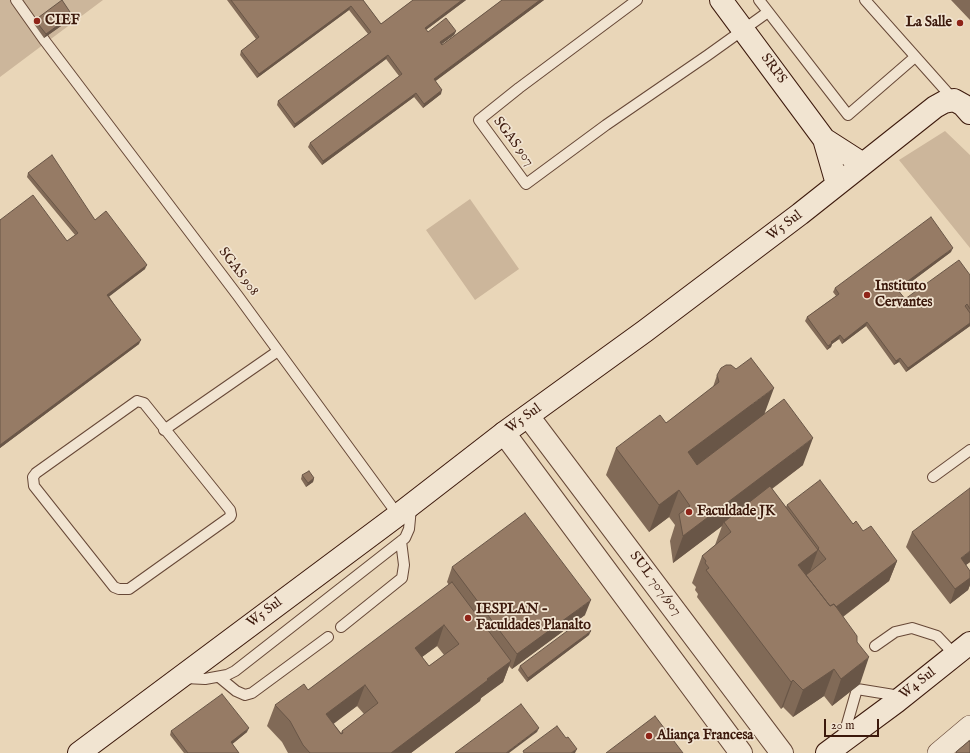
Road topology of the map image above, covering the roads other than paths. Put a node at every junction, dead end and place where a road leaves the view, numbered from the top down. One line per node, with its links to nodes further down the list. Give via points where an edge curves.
1 (16, 0): 13 (lane, SGAS 908)
2 (637, 0): 7 (lane, SGAS 907, via 479,120 526,184)
3 (721, 0): 7 (main road, SRPS)
4 (759, 0): 6 (lane)
5 (865, 0): 8 (lane)
6 (768, 12): 7 (lane); 8 (lane, via 848,115)
7 (743, 29): 10 (main road, SRPS)
8 (915, 57): 9 (lane)
9 (962, 107): 11 (main road, W5 Sul, via 944,102 935,107)
10 (824, 139): 11 (main road, SRPS); 12 (main road, SRPS)
11 (863, 164): 12 (main road, W5 Sul)
12 (837, 184): 14 (main road, W5 Sul, via 645,331)
13 (278, 351): 15 (lane); 19 (lane, SGAS 908)
14 (528, 416): 16 (main road, W5 Sul); 34 (main road, SUL 707/907)
15 (164, 430): 15 (lane, via 230,510 231,515 128,589 114,588 34,486 33,477 134,402 144,403)
16 (504, 434): 19 (main road, W5 Sul); 33 (main road)
17 (970, 450): 18 (lane)
18 (933, 477)
19 (405, 509): 20 (lane, via 408,533); 27 (main road, W5 Sul)
20 (401, 541): 21 (lane, via 404,565 402,578); 26 (lane, via 235,671)
21 (341, 627)
22 (328, 637): 26 (lane, via 252,693 246,695 236,691)
23 (875, 646): 24 (lane, via 895,632 912,628 937,636)
24 (963, 649): 29 (main road, W4 Sul)
25 (841, 668): 28 (lane)
26 (219, 676): 27 (lane, via 204,679)
27 (179, 677): 32 (main road, W5 Sul)
28 (857, 689): 29 (lane); 31 (lane)
29 (902, 696): 31 (main road, W4 Sul)
30 (970, 726): 35 (street)
31 (834, 748)
32 (79, 753)
33 (741, 753)
34 (782, 753)
35 (938, 753)

